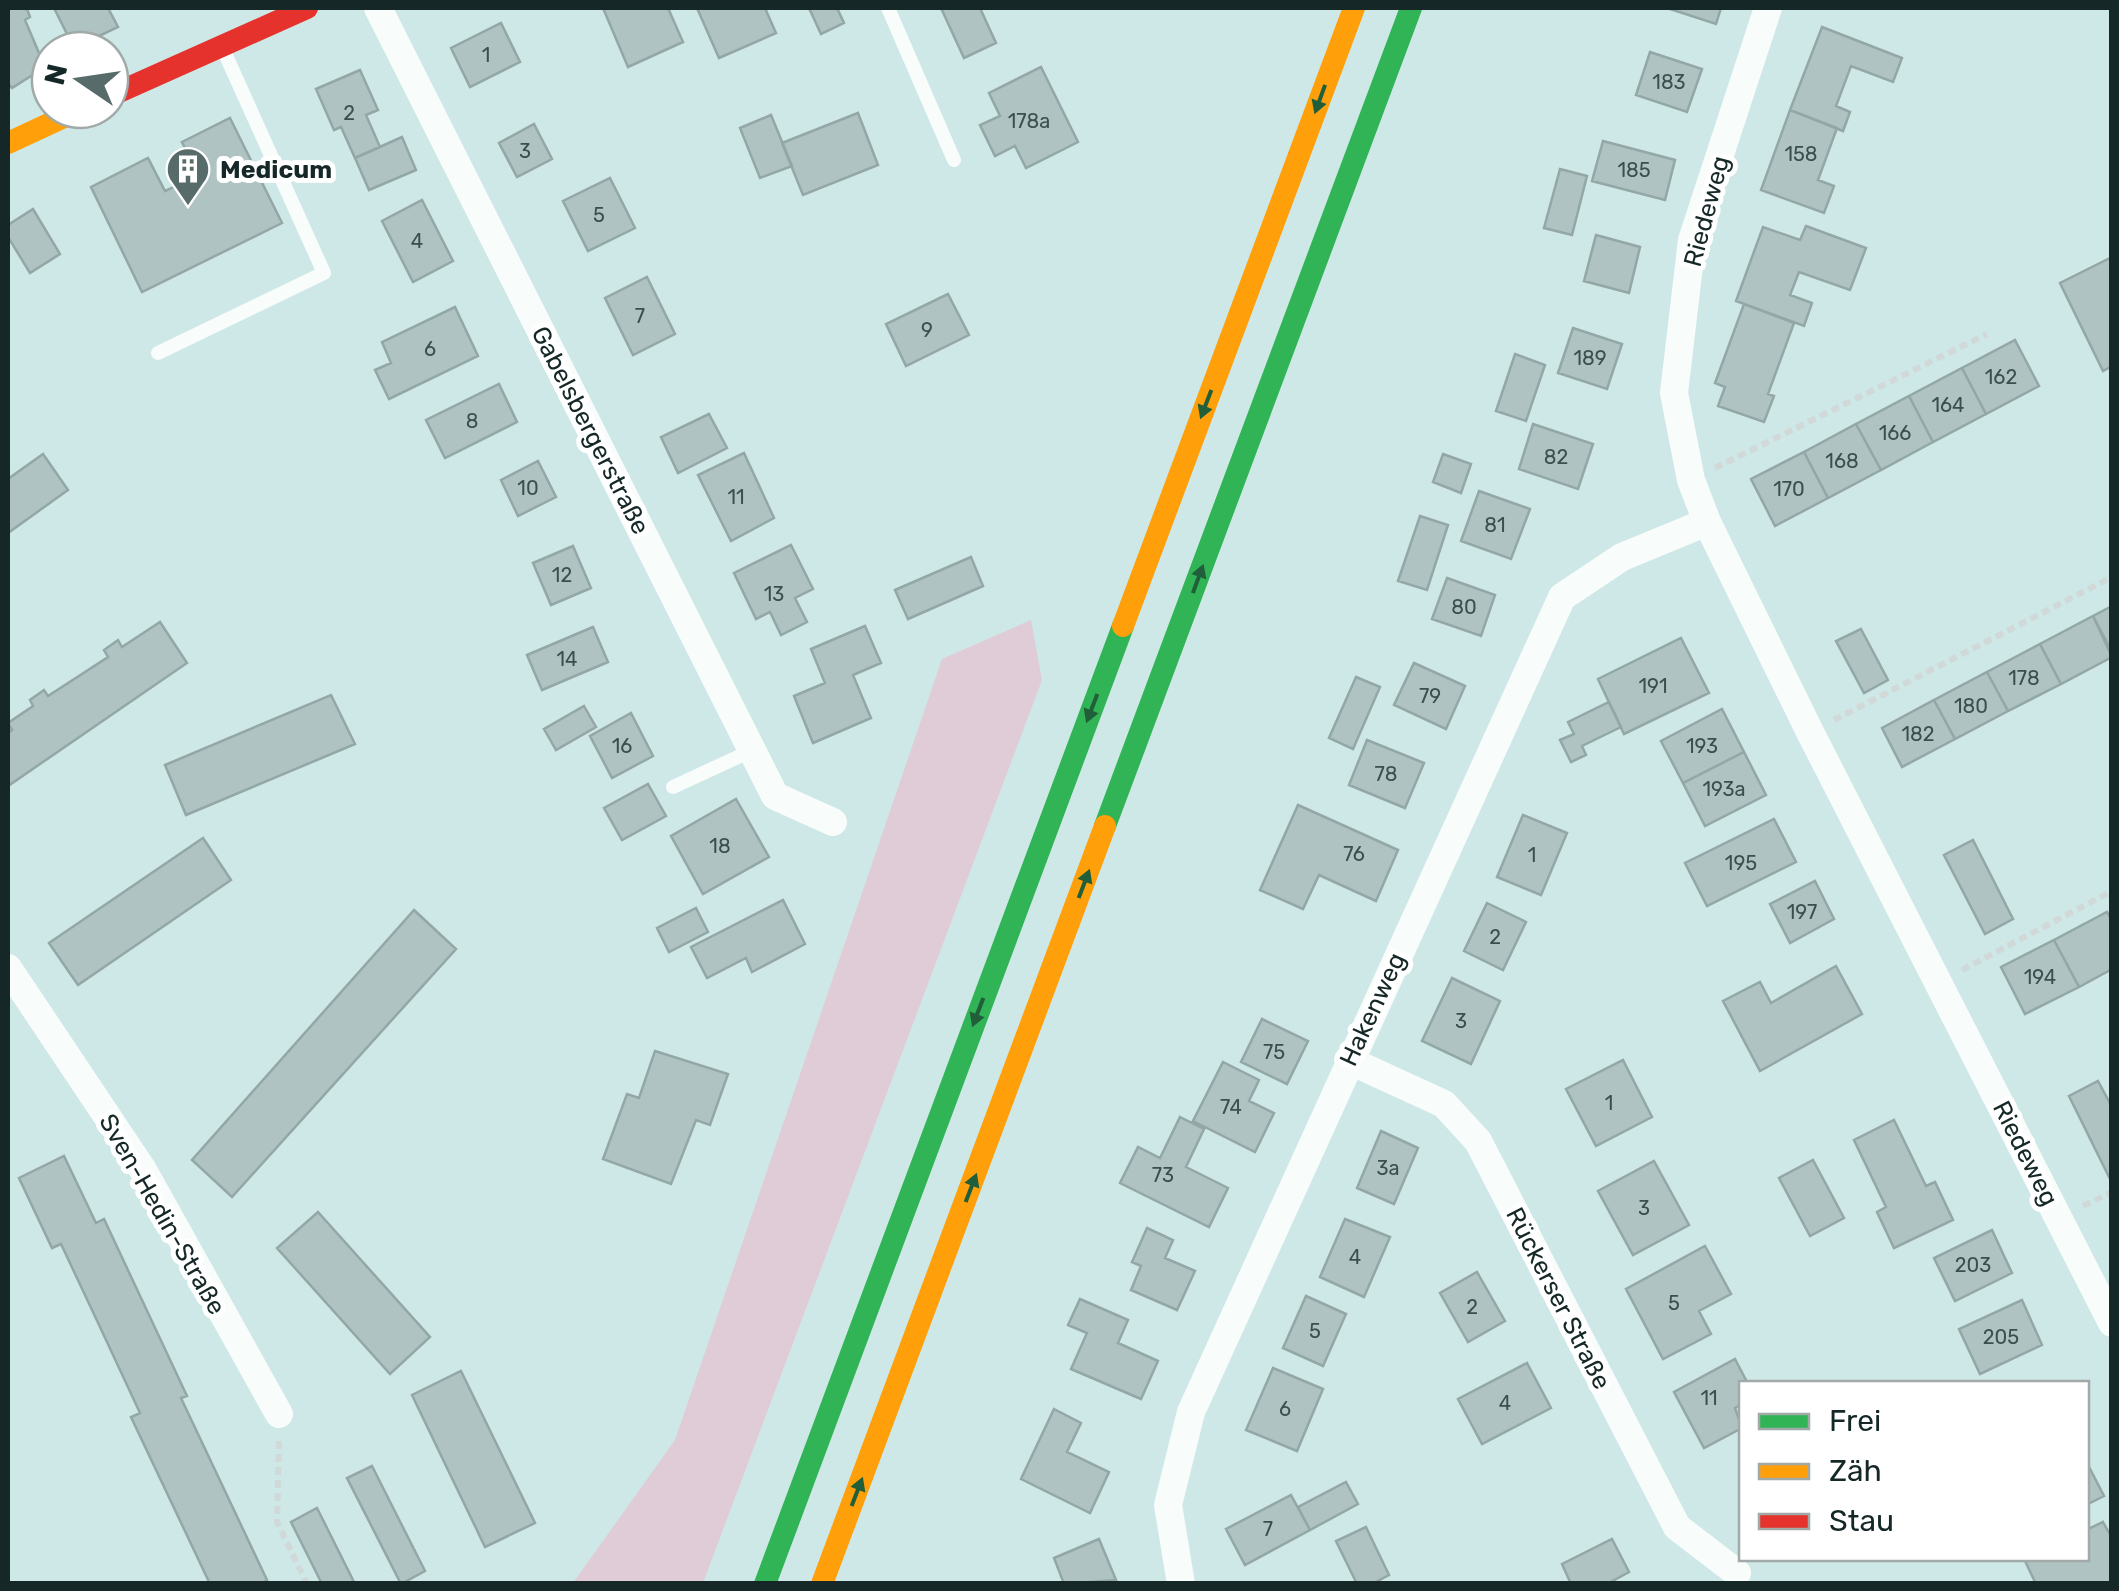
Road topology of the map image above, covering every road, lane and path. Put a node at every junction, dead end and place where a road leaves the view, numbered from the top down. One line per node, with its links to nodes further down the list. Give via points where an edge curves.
1 (307, 8): 7 (main road)
2 (378, 8): 18 (street, Gabelsbergerstraße)
3 (888, 8): 11 (lane)
4 (1354, 8): 29 (main road, one-way to 29)
5 (1411, 8): 30 (main road, one-way to 5)
6 (1768, 8): 14 (street, Riedeweg, via 1692,240 1674,393)
7 (220, 44): 8 (main road); 13 (lane, via 324,272)
8 (130, 87)
9 (36, 130): 10 (main road)
10 (8, 143)
11 (954, 160)
12 (1987, 334): 14 (path)
13 (158, 354)
14 (1691, 480): 15 (street, Riedeweg)
15 (1707, 522): 17 (street, Riedeweg); 24 (street, Hakenweg, via 1622,558 1562,598)
16 (2112, 577): 17 (path)
17 (1810, 732): 23 (street, Riedeweg)
18 (753, 750): 19 (lane); 20 (street, Gabelsbergerstraße, via 775,796)
19 (673, 787)
20 (833, 822)
21 (2112, 890): 23 (path)
22 (8, 968): 26 (street, Sven-Hedin-Straße, via 143,1170)
23 (1939, 983): 25 (street, Riedeweg)
24 (1348, 1060): 27 (street, Rückerser Straße, via 1444,1104 1478,1142 1677,1527); 31 (street, Hakenweg, via 1190,1412 1168,1505)
25 (2112, 1324)
26 (279, 1414): 28 (path, via 277,1522)
27 (1737, 1572)
28 (306, 1584)
29 (765, 1584)
30 (822, 1584)
31 (1181, 1584)

